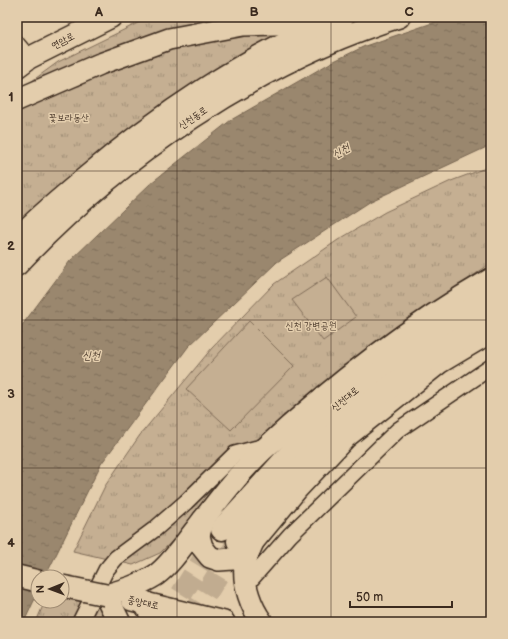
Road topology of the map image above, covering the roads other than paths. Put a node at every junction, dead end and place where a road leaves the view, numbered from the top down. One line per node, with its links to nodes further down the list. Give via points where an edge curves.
1 (110, 17): 6 (main road, 연암로)
2 (343, 17): 4 (main road, 신천동로)
3 (399, 17): 5 (main road, 신천동로)
4 (314, 27): 5 (main road); 7 (main road, via 312,23 243,25 168,39 100,64); 8 (main road, 신천동로, via 199,93 151,127 107,160)
5 (326, 44): 9 (main road, 신천동로, via 270,72 153,145 89,194)
6 (21, 56)
7 (17, 100)
8 (17, 239)
9 (17, 265)
10 (491, 279): 15 (main road, via 432,314 368,361)
11 (491, 297): 17 (highway, 신천대로, via 416,342 324,416)
12 (491, 319): 17 (highway, 신천대로, via 421,363 335,432)
13 (491, 332): 17 (main road, via 439,363 346,437 297,489)
14 (491, 367): 20 (street, via 398,430 290,535)
15 (270, 444): 16 (main road, via 232,484); 24 (street, via 235,454 156,529 116,558 106,570)
16 (203, 520): 17 (main road, via 199,536 202,547 210,557 218,560 233,559); 22 (main road, via 179,551 156,574 131,588)
17 (238, 537): 20 (main road)
18 (17, 576): 19 (main road)
19 (30, 579)
20 (246, 585): 28 (main road, via 254,609)
21 (70, 588): 22 (main road, 중앙대로, bridge)
22 (106, 595): 23 (main road, 중앙대로); 25 (highway)
23 (144, 602): 26 (highway); 27 (main road, 중앙대로)
24 (80, 622)
25 (119, 622)
26 (156, 622)
27 (224, 622)
28 (262, 622)

